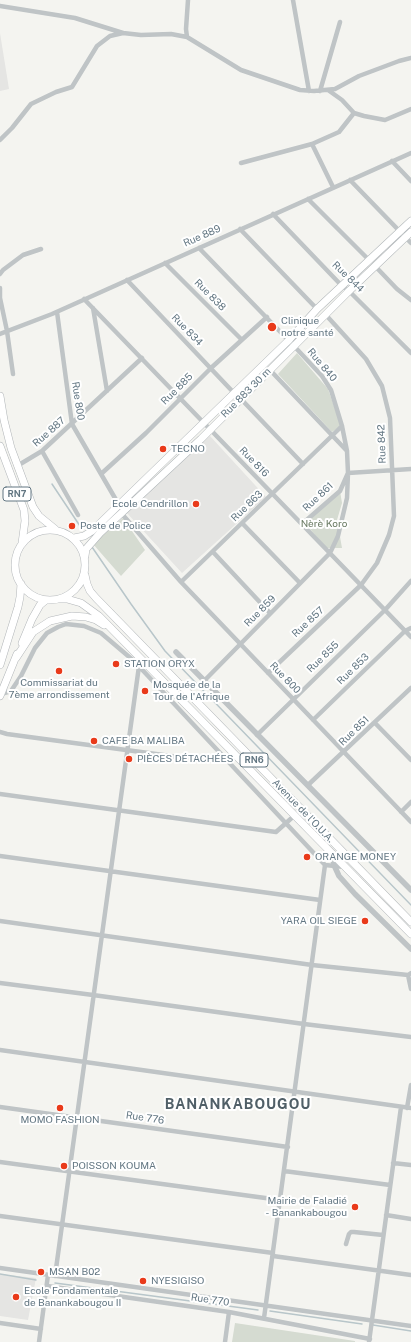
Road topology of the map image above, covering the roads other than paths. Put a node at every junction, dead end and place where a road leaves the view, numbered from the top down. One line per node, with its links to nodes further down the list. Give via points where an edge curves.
1 (188, 0): 6 (street)
2 (293, 0): 9 (street)
3 (0, 6): 5 (street, via 75,18)
4 (340, 22): 10 (street)
5 (123, 33): 6 (street); 13 (street, via 110,36 97,46 72,87 31,104)
6 (187, 37): 9 (street, via 241,70)
7 (411, 58): 8 (street)
8 (328, 90): 10 (street); 12 (street)
9 (309, 91): 10 (street)
10 (320, 91)
11 (411, 109): 12 (street, via 385,120)
12 (354, 113): 14 (street, via 339,132)
13 (0, 140)
14 (312, 144): 17 (street); 20 (street)
15 (411, 153): 16 (street, Rue 889)
16 (392, 161): 18 (street, Rue 889); 19 (street)
17 (241, 163)
18 (350, 180): 20 (street, Rue 889); 25 (street)
19 (411, 181)
20 (332, 187): 21 (street, Rue 889)
21 (308, 199): 22 (street, Rue 889); 31 (street)
22 (273, 214): 24 (street, Rue 889); 34 (street, Rue 844)
23 (411, 221): 25 (main road)
24 (240, 229): 28 (street, Rue 889); 40 (street)
25 (399, 232): 27 (street); 31 (main road)
26 (411, 232): 27 (main road, Rue 883 30 m)
27 (408, 240): 31 (main road, Rue 883 30 m)
28 (199, 248): 30 (street, Rue 889); 43 (street, Rue 840)
29 (41, 249): 32 (street, via 23,255)
30 (165, 263): 33 (street, Rue 889); 46 (street, Rue 838)
31 (372, 263): 34 (main road); 36 (main road, Rue 883 30 m); 38 (street)
32 (0, 274)
33 (127, 280): 37 (street, Rue 889); 51 (street, Rue 834)
34 (342, 286): 36 (street, Rue 844); 40 (main road)
35 (0, 288): 44 (street)
36 (349, 291): 42 (main road, Rue 883 30 m); 49 (street, Rue 844)
37 (84, 299): 39 (street, Rue 816); 41 (street, Rue 889)
38 (411, 300)
39 (92, 307): 50 (street, Rue 816); 54 (street)
40 (317, 309): 47 (main road)
41 (57, 312): 44 (street, Rue 889); 60 (street, Rue 800)
42 (325, 314): 48 (main road, Rue 883 30 m); 73 (street, Rue 842, via 366,359 382,386 390,418)
43 (267, 317): 46 (street, Rue 885); 47 (street, Rue 840)
44 (8, 331): 45 (street, Rue 889); 53 (street)
45 (0, 334)
46 (242, 340): 51 (street, Rue 885)
47 (288, 340): 48 (street, Rue 840); 55 (main road)
48 (294, 346): 52 (main road, Rue 883 30 m); 61 (street, Rue 840, via 322,376 331,390)
49 (411, 354)
50 (142, 358): 54 (street, Rue 887); 57 (street, Rue 816)
51 (211, 368): 55 (street, Rue 834); 57 (street, Rue 885)
52 (270, 370): 58 (main road, Rue 883 30 m); 64 (street)
53 (13, 374)
54 (107, 391): 60 (street, Rue 887)
55 (234, 392): 59 (main road)
56 (0, 396): 66 (main road, RN7)
57 (181, 398): 59 (street, Rue 816); 75 (street, Rue 885)
58 (241, 399): 62 (main road, Rue 883 30 m); 70 (street)
59 (204, 422): 62 (street, Rue 816); 63 (main road)
60 (72, 424): 68 (street, Rue 887); 75 (street, Rue 800)
61 (342, 426): 64 (street, Rue 863); 69 (street, Rue 840)
62 (210, 429): 65 (main road, Rue 883 30 m); 76 (street, Rue 816)
63 (194, 432): 65 (street); 77 (main road)
64 (333, 436): 69 (street); 70 (street, Rue 863)
65 (201, 439): 78 (main road, Rue 883 30 m)
66 (11, 448): 67 (street); 71 (main road, RN7)
67 (0, 449): 84 (main road, RN7, via 24,510)
68 (42, 451): 71 (street, Rue 887); 79 (street)
69 (347, 451): 74 (street, Rue 840)
70 (303, 464): 76 (street, Rue 863)
71 (17, 466): 82 (main road, RN7, via 33,507)
72 (411, 469): 73 (street)
73 (392, 471): 74 (street); 93 (street, Rue 842, via 394,516 390,536 377,563)
74 (348, 473): 81 (street, Rue 861, via 340,491); 86 (street, Rue 840, via 347,498 338,536)
75 (101, 474): 77 (street, Rue 800)
76 (273, 494): 80 (street, Rue 863); 81 (street, Rue 816)
77 (119, 505): 83 (main road, via 92,531)
78 (122, 514): 87 (main road, Rue 883 30 m, via 92,541 86,549); 90 (street, Rue 800)
79 (78, 515)
80 (242, 523): 85 (street, Rue 863); 91 (street)
81 (302, 524): 86 (street, Rue 816)
82 (55, 530): 83 (main road, via 65,532); 84 (main road, via 37,532)
83 (74, 538): 87 (main road)
84 (22, 544): 92 (main road, via 15,560)
85 (212, 552): 90 (street, Rue 863); 97 (street)
86 (330, 553): 91 (street, Rue 859); 93 (street, Rue 816)
87 (85, 556): 88 (main road)
88 (85, 575): 94 (main road, via 73,592); 141 (main road, Avenue de l'O.U.A. / RN6, via 90,591 96,598)
89 (411, 581): 96 (street, Rue 855)
90 (181, 582): 102 (street, Rue 800)
91 (300, 583): 97 (street, Rue 859)
92 (21, 584): 95 (main road, via 28,592); 106 (main road, via 18,607)
93 (361, 585): 96 (street, Rue 816); 109 (street, Rue 857)
94 (61, 599): 95 (main road); 100 (main road, Avenue de l'O.U.A. / RN6, via 81,603)
95 (46, 600): 104 (main road, via 32,619)
96 (385, 610): 99 (street, Rue 816); 115 (street, Rue 855)
97 (270, 614): 102 (street, Rue 859)
98 (411, 628): 99 (street, Rue 853)
99 (405, 631): 101 (street, Rue 816); 116 (street, Rue 853)
100 (116, 632): 104 (main road, via 86,617 72,616 50,621 33,632); 108 (main road, Avenue de l'O.U.A. / RN6)
101 (411, 637)
102 (240, 644): 109 (street, Rue 800); 110 (street, Rue 859)
103 (176, 652): 110 (street, Avenue de l'O.U.A.)
104 (16, 658): 113 (main road)
105 (134, 661): 107 (street, Avenue de l'O.U.A.); 108 (street); 113 (street, Avenue de l'O.U.A., via 100,633 84,626 66,624 40,639 11,691)
106 (0, 665)
107 (139, 666): 120 (street); 122 (street, Avenue de l'O.U.A.)
108 (148, 666): 129 (main road, Avenue de l'O.U.A. / RN6)
109 (268, 673): 115 (street, Rue 800)
110 (204, 681): 119 (street, Avenue de l'O.U.A.)
111 (411, 688): 112 (street, Rue 851)
112 (406, 693): 114 (street); 117 (street, Rue 851)
113 (0, 695)
114 (411, 698)
115 (294, 699): 116 (street, Rue 800); 119 (street, Rue 855)
116 (313, 720): 121 (street, Rue 800)
117 (375, 723): 121 (street, Rue 851); 123 (street)
118 (0, 732): 120 (street)
119 (257, 735): 124 (street, Avenue de l'O.U.A.)
120 (127, 750): 122 (street, via 208,761); 127 (street)
121 (344, 752): 124 (street, Rue 851); 128 (street, Rue 800)
122 (224, 758): 131 (street, Avenue de l'O.U.A.)
123 (411, 760)
124 (308, 785): 138 (street, Avenue de l'O.U.A.)
125 (0, 794): 127 (street)
126 (411, 802): 128 (street)
127 (118, 810): 131 (street, via 276,832); 137 (street)
128 (401, 812): 130 (street, Rue 800)
129 (295, 815): 131 (street); 132 (main road, Avenue de l'O.U.A. / RN6)
130 (411, 822)
131 (286, 823): 134 (street, Avenue de l'O.U.A.)
132 (332, 854): 135 (street, Avenue de l'O.U.A.); 136 (main road, Avenue de l'O.U.A. / RN6)
133 (0, 856): 137 (street)
134 (325, 865): 135 (street); 139 (street)
135 (334, 865): 136 (street); 144 (street, Avenue de l'O.U.A., via 339,876 355,894)
136 (345, 867): 142 (main road, Avenue de l'O.U.A. / RN6)
137 (110, 871): 139 (street); 143 (street)
138 (411, 890)
139 (320, 900): 145 (street)
140 (0, 921): 143 (street)
141 (411, 922)
142 (411, 934)
143 (101, 936): 145 (street); 149 (street)
144 (411, 949)
145 (312, 965): 146 (street); 150 (street)
146 (410, 974): 148 (street)
147 (0, 983): 149 (street)
148 (411, 989)
149 (93, 995): 150 (street); 153 (street)
150 (304, 1024): 151 (street); 155 (street)
151 (411, 1037)
152 (0, 1050): 153 (street)
153 (84, 1062): 155 (street); 159 (street)
154 (411, 1085): 158 (street)
155 (295, 1092): 157 (street); 160 (street)
156 (0, 1107): 159 (street, Rue 776)
157 (400, 1107): 158 (street); 162 (street)
158 (409, 1108)
159 (77, 1118): 160 (street, Rue 776); 164 (street)
160 (288, 1147): 165 (street)
161 (0, 1162): 164 (street)
162 (393, 1163): 163 (street); 166 (street)
163 (411, 1165)
164 (69, 1171): 167 (street); 171 (street)
165 (284, 1171): 166 (street); 167 (street)
166 (390, 1185): 169 (street)
167 (280, 1200): 174 (street)
168 (0, 1216): 171 (street)
169 (386, 1216): 170 (street); 172 (street)
170 (411, 1219)
171 (62, 1224): 174 (street); 179 (street)
172 (384, 1235): 173 (street, via 351,1232); 176 (street)
173 (346, 1244)
174 (273, 1254): 176 (street); 181 (street)
175 (0, 1268): 177 (street)
176 (379, 1270): 178 (street); 184 (street)
177 (48, 1275): 179 (street); 180 (street)
178 (411, 1275)
179 (55, 1276): 181 (street)
180 (47, 1286): 182 (street, Rue 770); 187 (street)
181 (266, 1305): 183 (street); 184 (street)
182 (229, 1312): 183 (street, Rue 770); 190 (street)
183 (264, 1318): 188 (street, Rue 770)
184 (372, 1320): 186 (street); 188 (street)
185 (0, 1323): 187 (street)
186 (411, 1326)
187 (41, 1328): 189 (street)
188 (369, 1340)
189 (40, 1342)
190 (225, 1342)

